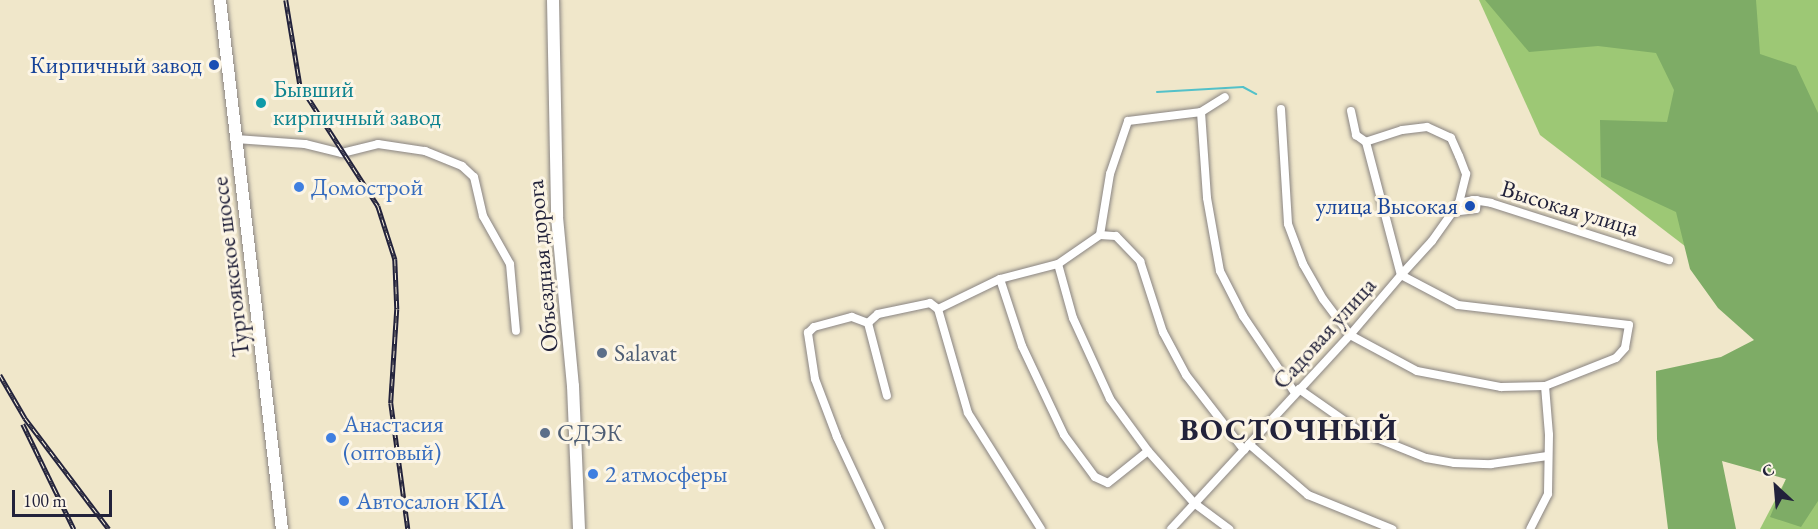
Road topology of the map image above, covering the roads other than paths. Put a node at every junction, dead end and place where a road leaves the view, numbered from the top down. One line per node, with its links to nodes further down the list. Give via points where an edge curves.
1 (220, 0): 7 (main road, Тургоякское шоссе)
2 (553, 0): 29 (main road, Объездная дорога, via 557,217 573,386)
3 (1226, 97): 6 (street)
4 (1281, 109): 20 (street, via 1288,224 1308,273)
5 (1351, 111): 8 (street, via 1356,135)
6 (1201, 112): 12 (street, via 1128,121 1110,174); 22 (street, via 1207,198 1220,271 1243,316)
7 (236, 139): 19 (street, via 305,144 342,153 378,144 425,152 462,166 474,177 483,216 510,264); 28 (main road, Тургоякское шоссе)
8 (1366, 142): 10 (street, via 1402,130 1427,127 1444,132 1451,138 1466,174); 15 (street)
9 (1477, 201): 10 (street, Высокая улица); 11 (street, via 1476,209); 13 (street, Высокая улица)
10 (1459, 203): 11 (street, Садовая улица)
11 (1452, 212): 15 (street, Садовая улица)
12 (1100, 235): 14 (street); 24 (street, via 1116,236 1140,261 1163,332 1186,375)
13 (1669, 260)
14 (1058, 264): 16 (street); 25 (street, via 1073,318 1094,368 1110,399)
15 (1401, 275): 20 (street, Садовая улица); 21 (street, via 1458,305 1629,325 1625,348 1616,358)
16 (1000, 279): 17 (street); 25 (street, via 1022,346 1064,435 1095,477 1108,483)
17 (938, 309): 18 (street, via 930,303 878,314); 31 (street, via 968,413)
18 (868, 323): 23 (street); 30 (street, via 852,317 814,327 807,340 815,379 838,442)
19 (516, 332)
20 (1350, 335): 21 (street, via 1417,371 1501,387); 22 (street, Садовая улица)
21 (1545, 386): 26 (street, via 1550,435)
22 (1297, 391): 24 (street, Садовая улица); 26 (street, via 1359,431 1426,458 1491,464)
23 (887, 396)
24 (1246, 447): 27 (street, Садовая улица); 34 (street, via 1308,495)
25 (1148, 451): 27 (street)
26 (1547, 456): 35 (street, via 1548,494)
27 (1194, 503): 32 (street, Садовая улица); 33 (street)
28 (282, 529)
29 (579, 529)
30 (880, 529)
31 (1041, 529)
32 (1171, 529)
33 (1229, 529)
34 (1392, 529)
35 (1530, 529)

